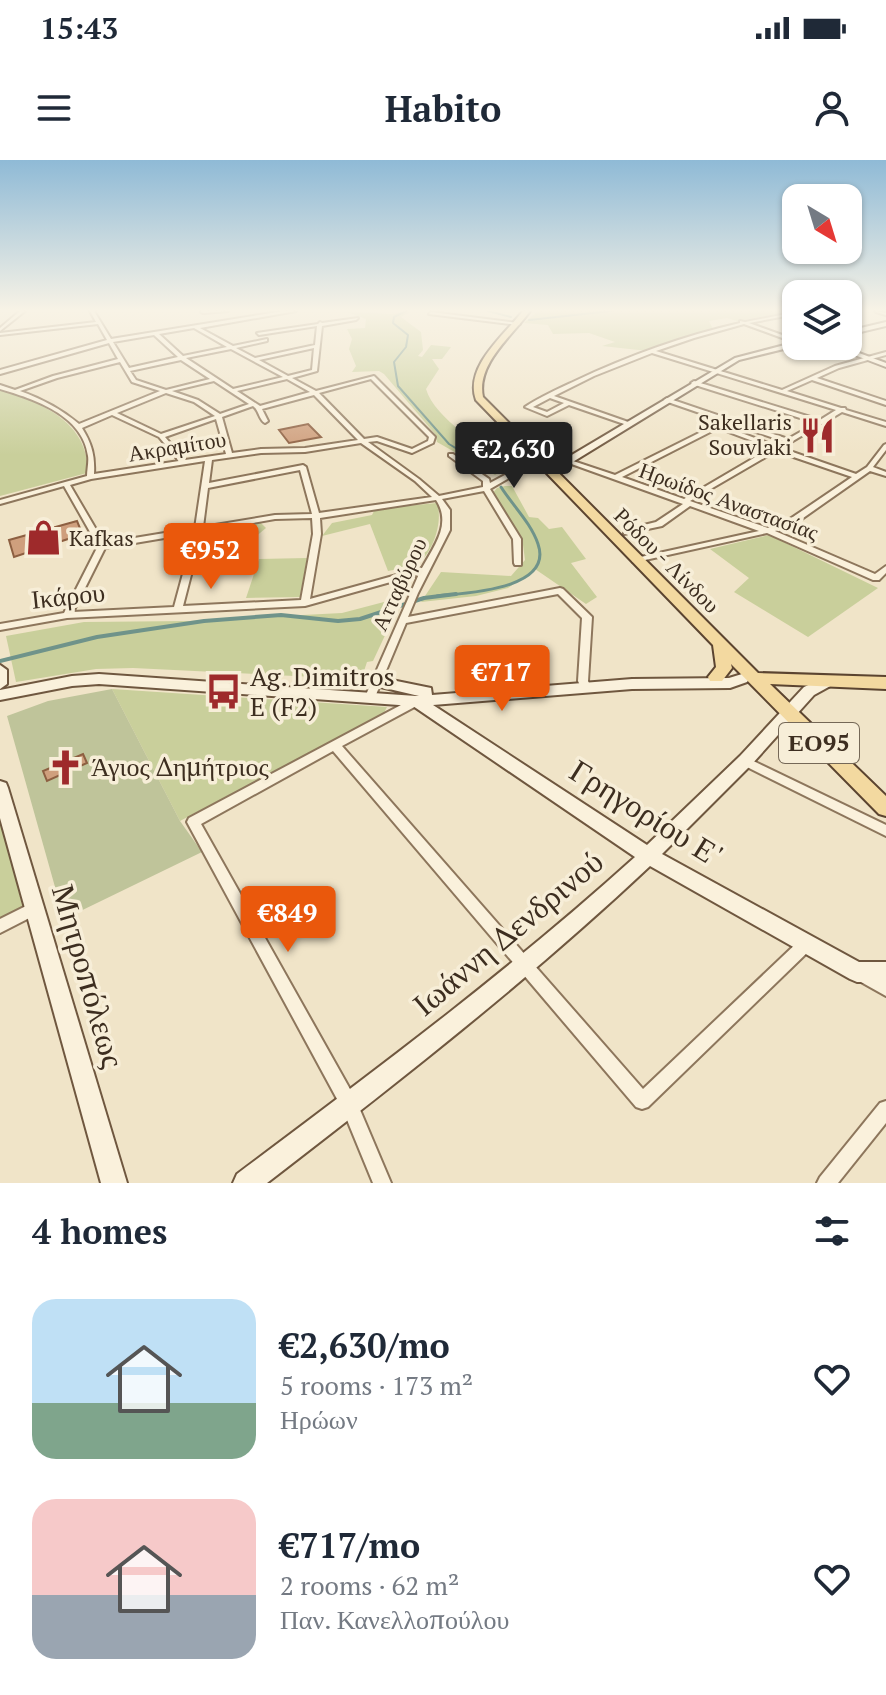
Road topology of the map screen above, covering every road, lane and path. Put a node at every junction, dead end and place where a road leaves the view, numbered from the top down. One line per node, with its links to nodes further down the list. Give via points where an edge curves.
1 (42, 359): 14 (street)
2 (176, 359): 12 (street)
3 (186, 359): 17 (street)
4 (256, 359): 15 (street)
5 (317, 359): 15 (street, via 317,369)
6 (490, 359): 51 (main road, Ρόδου - Λίνδου / ΕΟ95, via 475,388)
7 (630, 359): 25 (street)
8 (677, 359): 13 (street)
9 (741, 359): 13 (street)
10 (868, 359): 16 (street)
11 (121, 360): 12 (street); 20 (street)
12 (126, 370): 23 (street, via 142,386)
13 (717, 371): 18 (street); 22 (street)
14 (0, 372)
15 (288, 377): 21 (street); 24 (street)
16 (812, 378): 22 (street); 28 (street)
17 (215, 379): 21 (street); 23 (street)
18 (694, 383): 26 (street); 36 (street)
19 (0, 387): 20 (street)
20 (16, 391): 40 (street, via 44,401)
21 (231, 391): 29 (street)
22 (782, 391): 31 (street)
23 (163, 392): 32 (street); 33 (street, via 196,401)
24 (316, 393): 30 (street); 42 (street); 42 (street, Ακραμίτου, via 376,378 432,437 424,448 412,451 385,440)
25 (549, 396): 27 (street); 27 (street, via 528,407 547,414)
26 (667, 400): 35 (street); 37 (street)
27 (569, 403): 37 (street)
28 (886, 403)
29 (251, 405): 30 (street); 33 (street)
30 (259, 408): 34 (street)
31 (843, 409): 36 (street); 38 (street)
32 (112, 413): 40 (street); 41 (street)
33 (218, 415): 41 (street); 47 (street)
34 (265, 421)
35 (728, 421): 39 (street); 43 (street)
36 (820, 422): 43 (street)
37 (629, 424): 49 (street)
38 (886, 424)
39 (717, 426): 45 (street); 56 (street)
40 (78, 427): 55 (street, via 92,451)
41 (161, 436): 50 (street)
42 (362, 441): 47 (street, Ακραμίτου); 60 (street)
43 (788, 441): 45 (street)
44 (886, 446): 52 (street)
45 (775, 448): 54 (street); 62 (street)
46 (451, 455): 59 (street, via 487,480)
47 (230, 456): 48 (street, Ακραμίτου)
48 (209, 459): 50 (street, Ακραμίτου); 58 (street)
49 (568, 461): 51 (street); 56 (street, Ηρωίδος Αναστασίας)
50 (184, 463): 55 (street, Ακραμίτου)
51 (540, 468): 59 (street, via 516,471); 68 (main road, Ρόδου - Λίνδου / ΕΟ95)
52 (869, 468): 53 (street); 54 (street)
53 (886, 474)
54 (856, 476): 65 (street, via 793,521)
55 (90, 477): 57 (street, Ακραμίτου)
56 (615, 478): 62 (street, Ηρωίδος Αναστασίας)
57 (66, 484): 61 (street, Ακραμίτου); 67 (street)
58 (206, 486): 63 (street, via 303,467); 64 (street)
59 (486, 488): 60 (street); 69 (street, via 517,539)
60 (438, 498): 63 (street); 71 (street, Ατταβύρου, via 447,523)
61 (0, 502)
62 (686, 503): 65 (street, Ηρωίδος Αναστασίας); 66 (street, via 659,524)
63 (316, 516): 64 (street); 72 (street)
64 (199, 529): 67 (street); 73 (street)
65 (768, 531): 68 (street); 70 (street, Ηρωίδος Αναστασίας, via 876,578)
66 (627, 532)
67 (102, 546): 74 (street)
68 (636, 560): 77 (main road, Ρόδου - Λίνδου / ΕΟ95)
69 (518, 563)
70 (886, 569)
71 (425, 570): 72 (street, Ικάρου); 75 (street, Ατταβύρου)
72 (305, 603): 73 (street, Ικάρου)
73 (178, 609): 74 (street, Ικάρου)
74 (67, 615): 76 (street, Ικάρου)
75 (402, 621): 82 (street, Ατταβύρου); 84 (street, via 560,591 587,617)
76 (0, 627)
77 (720, 644): 78 (main road, via 724,668); 79 (main road, Ρόδου - Λίνδου / ΕΟ95)
78 (716, 677): 79 (street); 84 (street)
79 (748, 679): 80 (main road); 84 (street); 87 (main road, ΕΟ95)
80 (829, 681): 83 (main road); 87 (street, Ιωάννη Δενδρινού, via 809,691)
81 (0, 682): 86 (street, via 99,679)
82 (377, 682): 85 (street); 86 (street, Ατταβύρου)
83 (886, 683)
84 (585, 684): 85 (street)
85 (417, 696): 86 (street); 88 (street); 93 (street, Γρηγορίου Ε')
86 (370, 697)
87 (789, 714): 89 (street, Ιωάννη Δενδρινού); 91 (main road, ΕΟ95)
88 (334, 745): 97 (street); 101 (street, via 193,822)
89 (745, 761): 92 (street); 93 (street, Ιωάννη Δενδρινού)
90 (0, 788): 94 (street, Μητροπόλεως)
91 (886, 808)
92 (886, 831)
93 (650, 857): 96 (street, Γρηγορίου Ε'); 97 (street, Ιωάννη Δενδρινού)
94 (36, 907): 95 (street); 103 (street, Μητροπόλεως)
95 (0, 926)
96 (806, 944): 97 (street, via 642,1101); 98 (street, Γρηγορίου Ε')
97 (522, 965): 101 (street, Ιωάννη Δενδρινού)
98 (857, 972): 99 (street, Γρηγορίου Ε'); 100 (street, Γρηγορίου Ε')
99 (886, 972)
100 (886, 988)
101 (349, 1104): 104 (street, Ιωάννη Δενδρινού); 105 (street)
102 (886, 1109): 106 (street)
103 (114, 1183)
104 (246, 1183)
105 (382, 1183)
106 (826, 1183)

